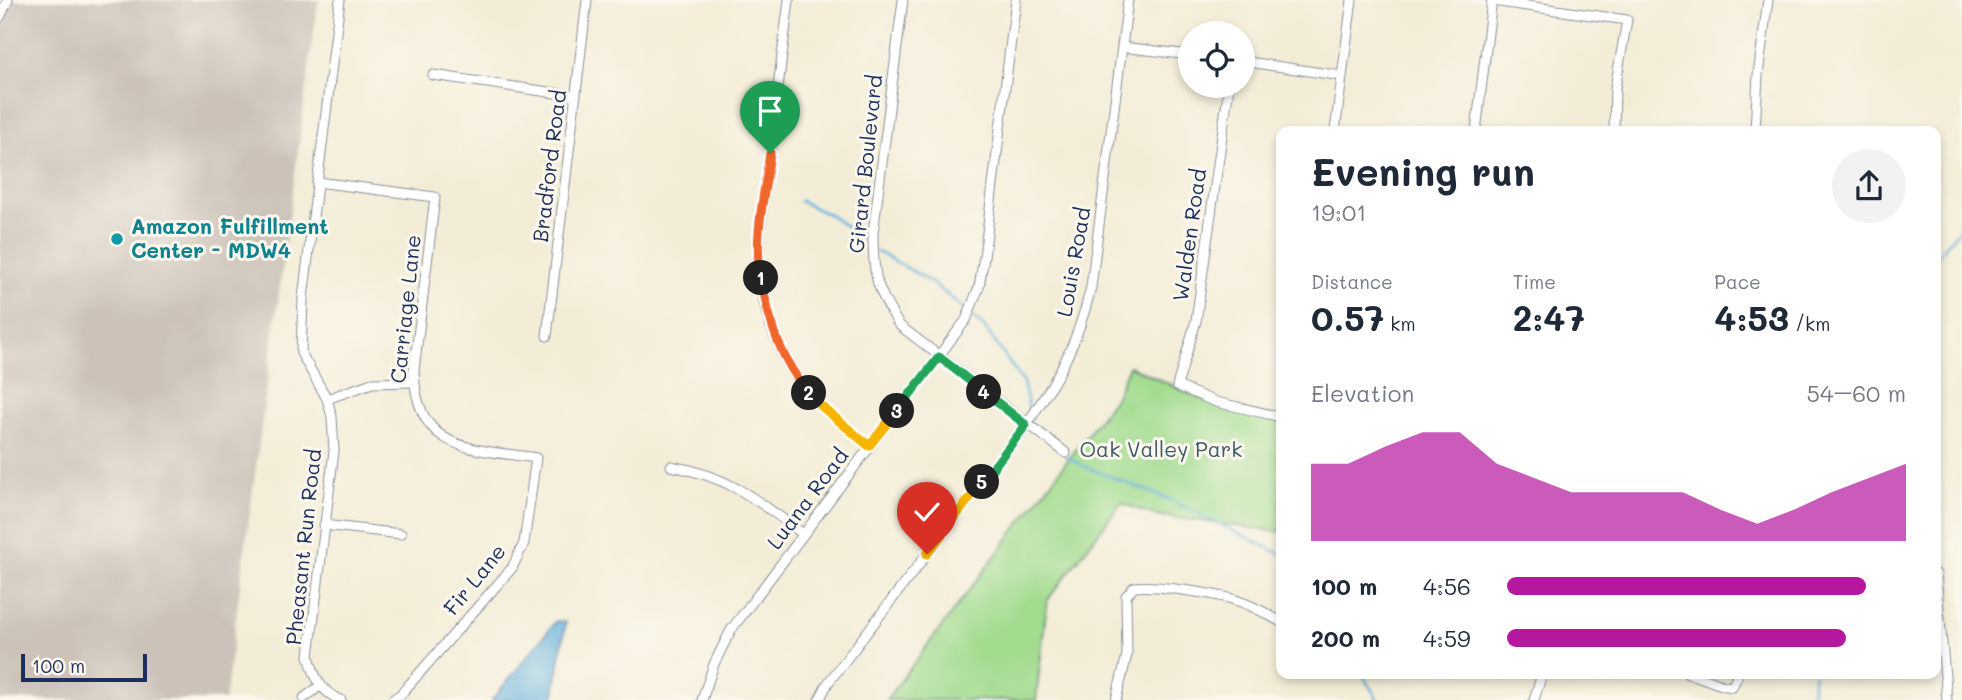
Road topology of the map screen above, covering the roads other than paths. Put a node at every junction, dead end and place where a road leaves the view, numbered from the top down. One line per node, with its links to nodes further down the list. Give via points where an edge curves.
1 (8, 0): 11 (street)
2 (340, 0): 23 (street, Pheasant Run Road)
3 (587, 0): 17 (street, Bradford Road)
4 (789, 0): 30 (street, via 759,267 779,349 797,379)
5 (903, 0): 25 (street, Girard Boulevard, via 873,233 873,271 899,325)
6 (1016, 0): 25 (street, Luana Road, via 979,287 965,320)
7 (1128, 0): 12 (street, Louis Road)
8 (1352, 0): 16 (street)
9 (1492, 0): 20 (street); 21 (street, via 1627,20 1615,88)
10 (1768, 0): 22 (street)
11 (0, 17)
12 (1122, 47): 13 (street); 29 (street, Louis Road, via 1083,320 1054,385)
13 (1178, 54)
14 (1255, 63): 16 (street)
15 (433, 75): 17 (street)
16 (1342, 76): 19 (street)
17 (576, 96): 24 (street, Bradford Road)
18 (1226, 98): 28 (street, Walden Road, via 1196,321 1177,386 1216,402)
19 (1336, 126)
20 (1477, 126)
21 (1615, 126)
22 (1755, 126)
23 (317, 182): 26 (street, Carriage Lane, via 435,197); 27 (street, Pheasant Run Road, via 301,353)
24 (547, 336)
25 (939, 357): 29 (street, Girard Boulevard); 30 (street, Luana Road)
26 (414, 382): 27 (street, via 372,383); 32 (street, Carriage Lane, via 421,411 440,436 458,446)
27 (327, 399): 34 (street, Pheasant Run Road, via 334,451)
28 (1276, 416)
29 (1026, 425): 31 (street, Girard Boulevard); 47 (street, Louis Road)
30 (869, 446): 36 (street, Luana Road)
31 (1066, 453)
32 (536, 458): 45 (street, Fir Lane, via 520,555)
33 (671, 466): 36 (street, via 744,491)
34 (324, 525): 35 (street); 42 (street, Pheasant Run Road, via 309,645)
35 (401, 534)
36 (803, 534): 46 (street, Luana Road, via 731,630 713,664)
37 (1276, 619): 48 (street, via 1229,596 1134,587 1126,596 1126,655)
38 (1941, 631): 50 (street)
39 (1540, 679): 49 (street)
40 (1709, 679): 41 (street, via 1732,687)
41 (1736, 679)
42 (320, 686): 43 (street); 44 (street)
43 (304, 698)
44 (341, 700)
45 (391, 700)
46 (702, 700)
47 (819, 700)
48 (1115, 700)
49 (1534, 700)
50 (1947, 700)

